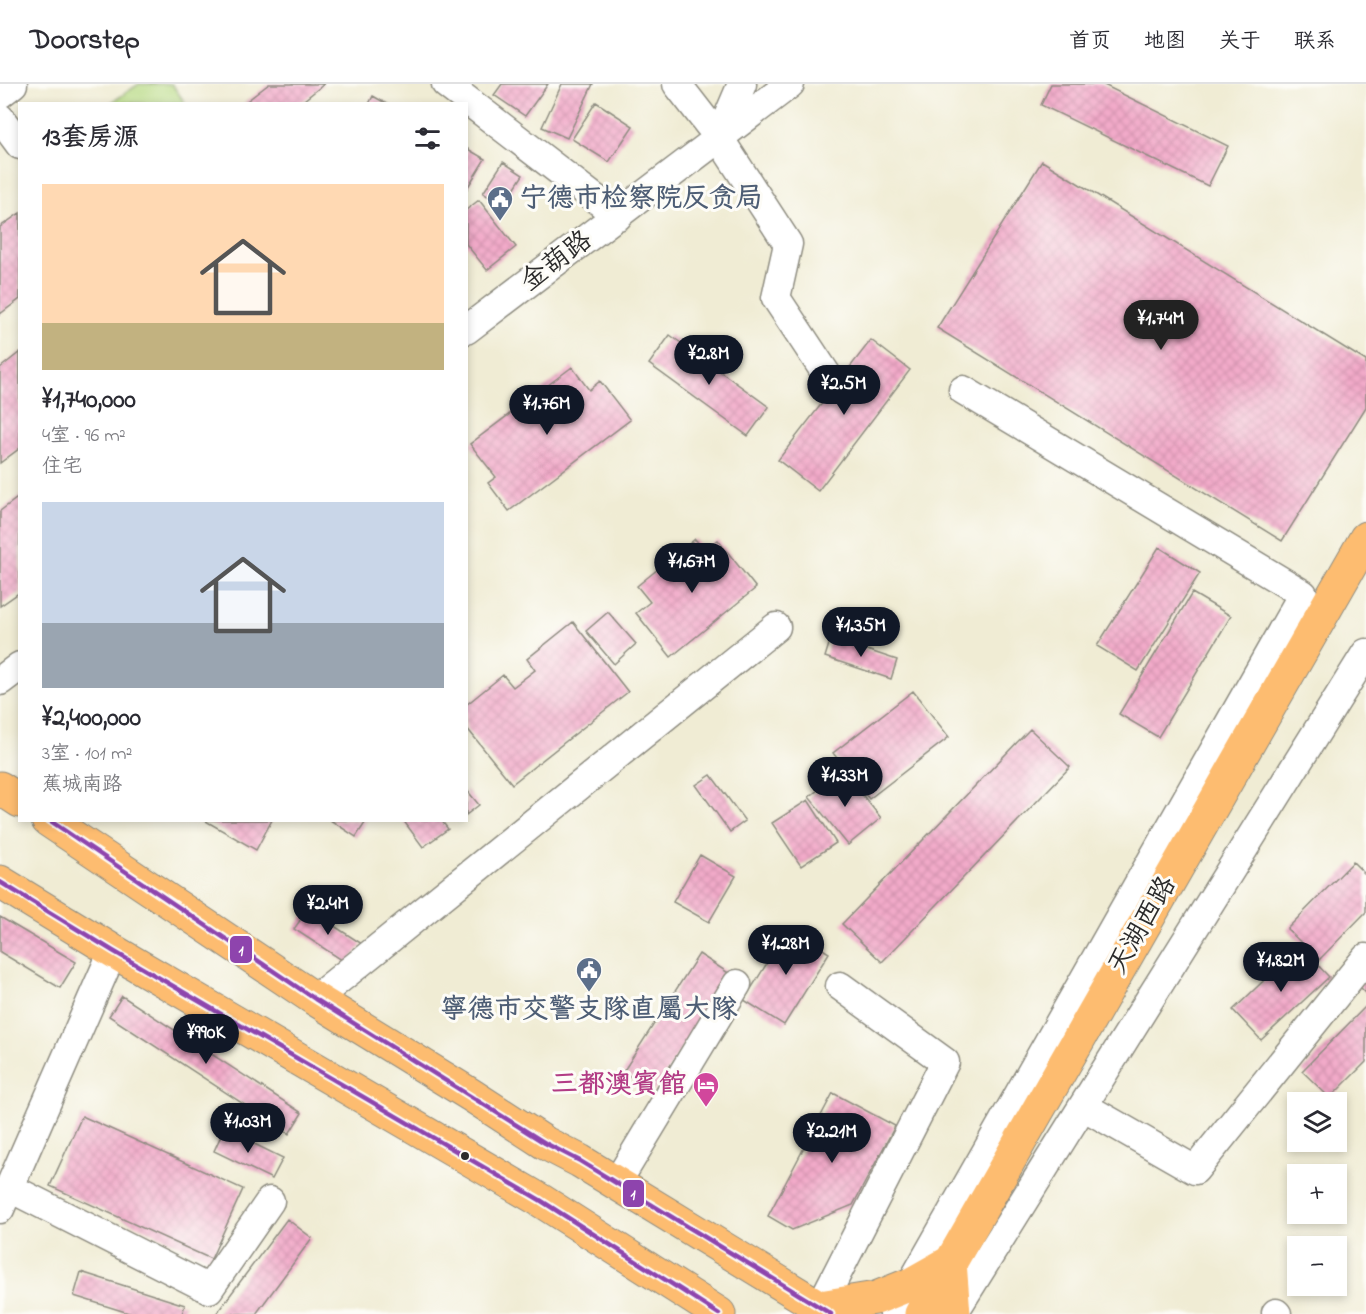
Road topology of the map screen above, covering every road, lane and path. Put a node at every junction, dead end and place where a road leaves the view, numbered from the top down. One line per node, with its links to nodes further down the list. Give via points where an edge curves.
1 (13, 84): 6 (street)
2 (446, 84): 10 (street)
3 (677, 84): 8 (street)
4 (742, 84): 8 (street)
5 (790, 84): 8 (street, 金葫路)
6 (0, 94)
7 (0, 118): 9 (street)
8 (719, 138): 10 (street, 金葫路); 12 (street, via 788,244 776,298)
9 (18, 142)
10 (618, 216): 11 (street, 金葫路)
11 (468, 328)
12 (827, 375)
13 (963, 390): 33 (street, via 1303,594)
14 (1366, 538): 32 (main road, 天湖西路)
15 (776, 627): 27 (street)
16 (1366, 653): 28 (street)
17 (18, 668): 18 (street)
18 (0, 681)
19 (0, 788): 20 (main road)
20 (18, 800)
21 (51, 822): 27 (main road)
22 (0, 882): 23 (main road)
23 (113, 951): 30 (street); 35 (main road, via 540,1200)
24 (1366, 958): 28 (street, via 1196,1170)
25 (737, 984): 29 (street)
26 (840, 986): 34 (street, via 945,1062)
27 (315, 999): 29 (main road)
28 (1083, 1106): 37 (street)
29 (616, 1184): 34 (main road)
30 (5, 1198): 31 (street, via 208,1289)
31 (270, 1201)
32 (950, 1262): 33 (main road); 37 (main road)
33 (916, 1299): 34 (main road, via 876,1298); 36 (street)
34 (825, 1311)
35 (719, 1314)
36 (894, 1314)
37 (954, 1314)

